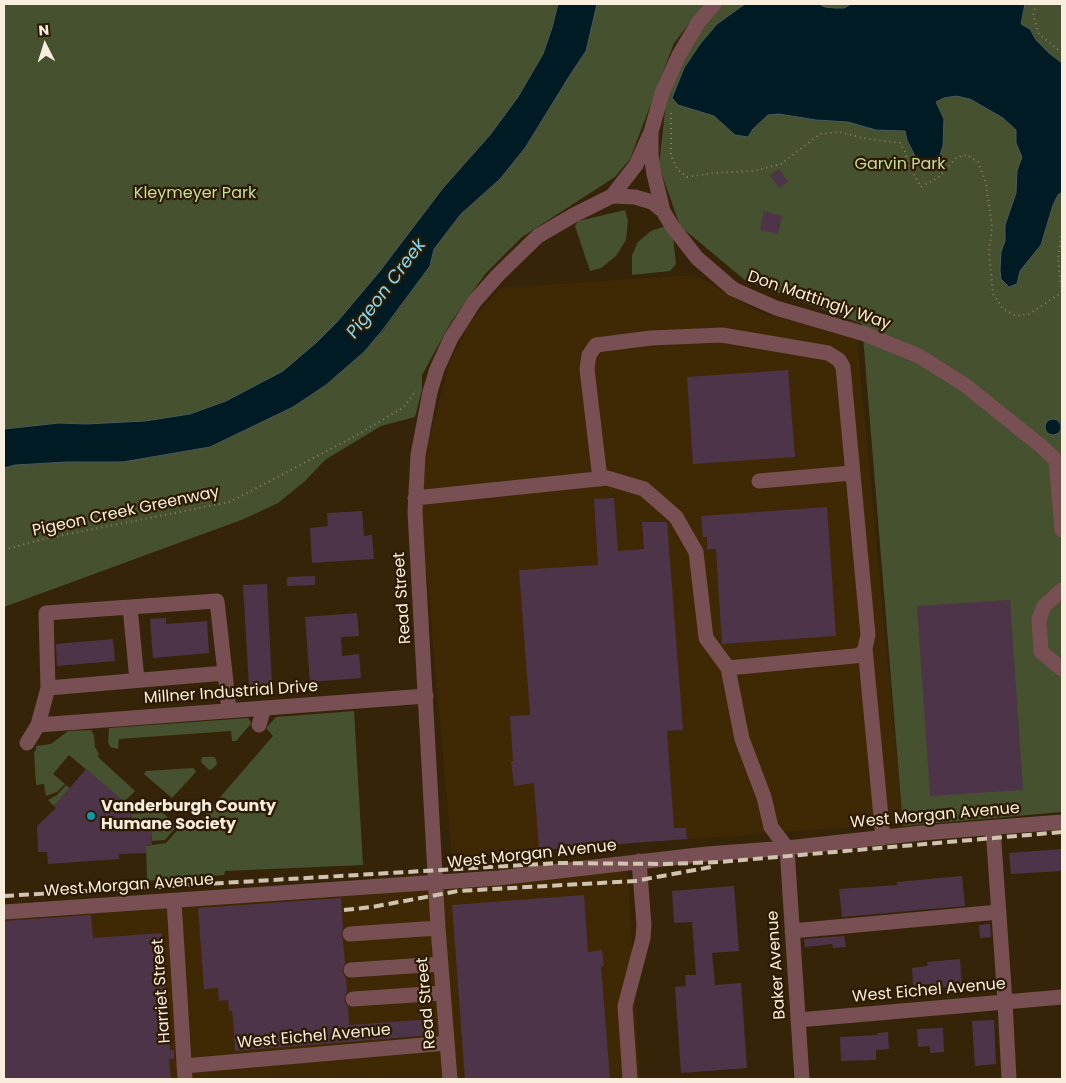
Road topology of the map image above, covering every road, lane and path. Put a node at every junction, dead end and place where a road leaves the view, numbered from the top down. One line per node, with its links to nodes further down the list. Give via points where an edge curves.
1 (714, 4): 4 (street, Don Mattingly Way, via 689,36)
2 (1036, 4): 3 (path, via 1033,16 1039,34)
3 (1062, 53)
4 (660, 98): 5 (street, Don Mattingly Way); 9 (path, via 670,107 672,156 678,170 687,177 754,171 781,164 820,134 840,132 900,143 921,187 939,177 957,157 967,156 978,162 986,183 992,226 989,253 993,294 1003,309 1016,316 1029,314)
5 (651, 132): 6 (street, Read Street, via 636,165); 7 (street, Don Mattingly Way, via 651,155)
6 (612, 196): 7 (street, via 635,197 652,202); 16 (street, Read Street, via 538,236 474,302 458,326 430,392 418,455)
7 (663, 211): 12 (street, Don Mattingly Way, via 697,258 733,289 776,308 865,334 918,356 965,385)
8 (1062, 231): 9 (path, via 1058,259)
9 (1061, 294): 10 (path)
10 (1062, 297)
11 (417, 388): 18 (path, Pigeon Creek Greenway, via 404,406 230,502)
12 (1059, 457): 17 (street, Don Mattingly Way)
13 (852, 473): 14 (street, via 843,367 839,360 828,353 722,335 650,338 596,345 589,355 587,369); 15 (street); 21 (street, via 868,635)
14 (600, 479): 16 (street); 22 (street, via 607,478 644,489 676,517 696,552 706,638)
15 (759, 481)
16 (415, 498): 27 (street, Read Street)
17 (1062, 530)
18 (4, 550)
19 (1062, 590): 23 (street, via 1044,606 1039,619 1041,652)
20 (130, 607): 24 (street, via 217,601); 25 (street); 26 (street, via 46,613)
21 (865, 648): 22 (street, via 861,655); 35 (street)
22 (728, 668): 36 (street, via 742,739 764,796 770,827)
23 (1062, 669)
24 (225, 673): 25 (street); 29 (street)
25 (137, 680): 26 (street)
26 (48, 688): 30 (street)
27 (426, 696): 28 (street, Millner Industrial Drive); 38 (street, Read Street)
28 (264, 708): 29 (street, Millner Industrial Drive); 31 (street)
29 (230, 710): 30 (street, Millner Industrial Drive, via 100,725)
30 (38, 725): 32 (street)
31 (259, 725)
32 (27, 743)
33 (1062, 822): 34 (street, West Morgan Avenue)
34 (993, 828): 35 (street, West Morgan Avenue); 41 (street)
35 (884, 838): 36 (street, West Morgan Avenue)
36 (787, 848): 37 (street, West Morgan Avenue); 43 (street, Baker Avenue)
37 (639, 861): 38 (street, West Morgan Avenue); 55 (street, via 643,938 625,1006)
38 (436, 883): 39 (street, West Morgan Avenue); 42 (street, Read Street)
39 (174, 901): 40 (street, West Morgan Avenue); 53 (street, Harriet Street)
40 (4, 912)
41 (999, 912): 43 (street); 50 (street)
42 (438, 928): 44 (street); 45 (street, Read Street)
43 (792, 931): 51 (street, Baker Avenue)
44 (350, 934)
45 (441, 964): 46 (street); 47 (street, Read Street)
46 (351, 970)
47 (444, 993): 49 (street); 52 (street, Read Street)
48 (1062, 997): 50 (street, West Eichel Avenue)
49 (354, 999)
50 (1005, 1002): 51 (street, West Eichel Avenue); 57 (street)
51 (798, 1020): 56 (street, Baker Avenue)
52 (447, 1043): 53 (street, West Eichel Avenue); 54 (street, Read Street)
53 (185, 1073)
54 (450, 1079)
55 (630, 1079)
56 (802, 1079)
57 (1008, 1079)

